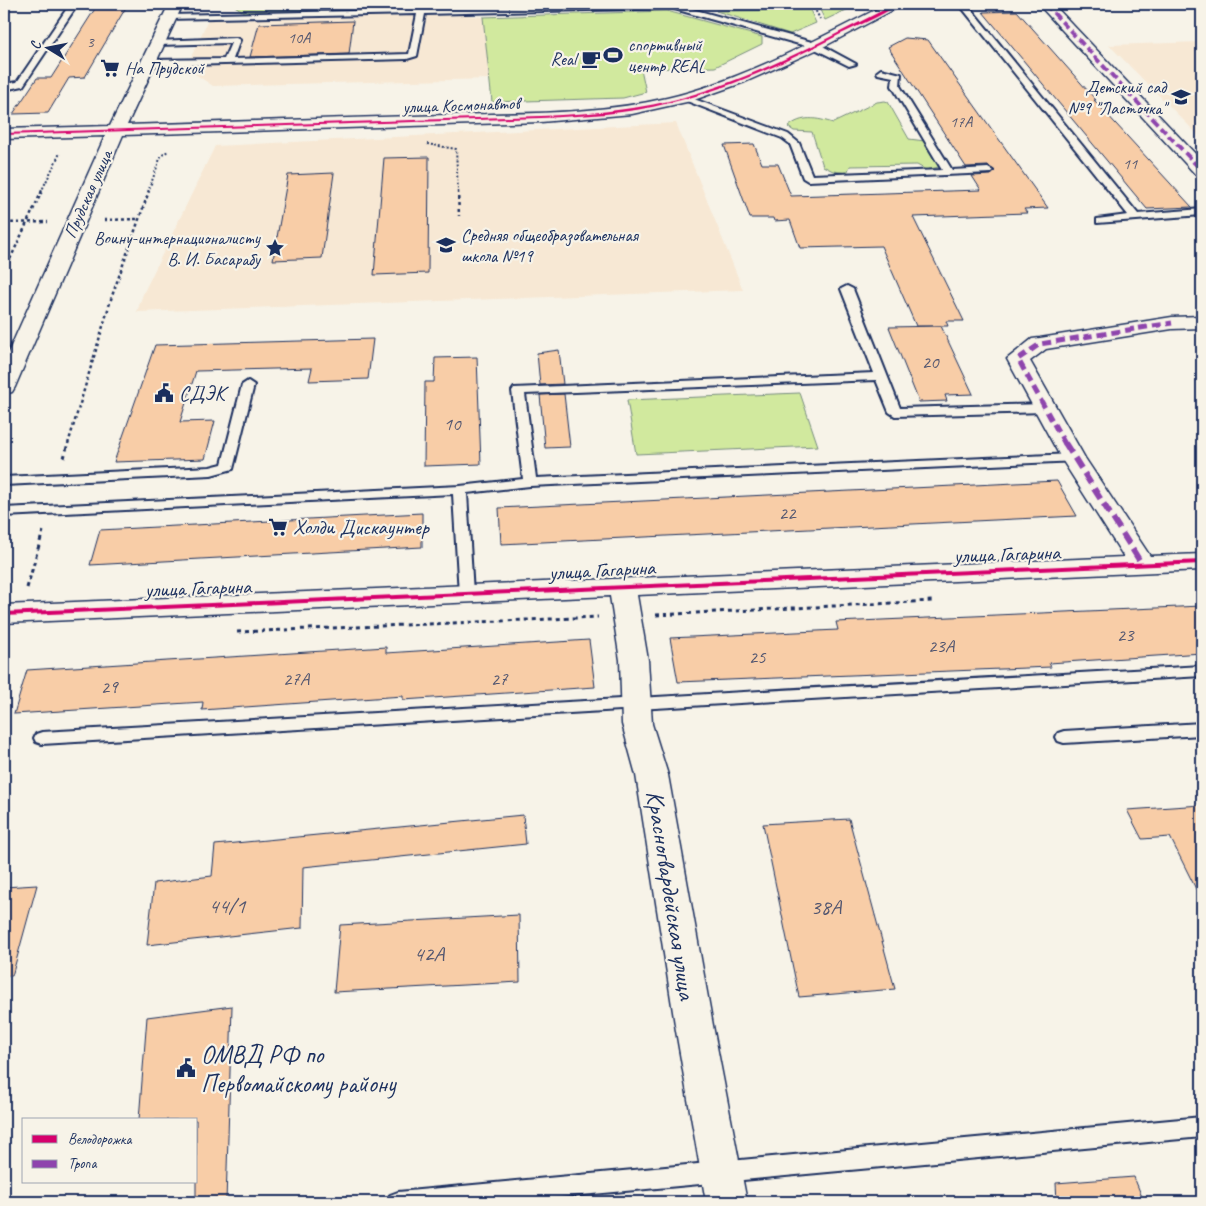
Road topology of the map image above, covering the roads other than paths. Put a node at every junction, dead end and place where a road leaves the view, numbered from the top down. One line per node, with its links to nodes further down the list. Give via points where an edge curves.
1 (74, 4): 14 (lane, via 20,84)
2 (898, 4): 9 (street, улица Космонавтов)
3 (963, 4): 22 (lane)
4 (1044, 4): 19 (street)
5 (671, 5): 7 (lane); 9 (lane)
6 (173, 11): 7 (lane); 8 (street, Прудская улица)
7 (421, 12): 10 (lane, via 413,56)
8 (158, 43): 10 (lane, via 236,40); 11 (street, Прудская улица)
9 (816, 46): 12 (lane); 15 (street, улица Космонавтов)
10 (227, 62): 11 (lane)
11 (149, 63): 16 (street, Прудская улица)
12 (852, 64)
13 (881, 72): 20 (lane, via 898,76 896,86)
14 (4, 87)
15 (683, 98): 16 (street, улица Космонавтов, via 649,106 574,115); 20 (lane, via 785,136 794,143 808,178)
16 (116, 131): 17 (street, улица Космонавтов); 28 (street, Прудская улица)
17 (4, 134)
18 (988, 171): 20 (lane)
19 (1202, 172)
20 (948, 173)
21 (1202, 212): 22 (lane)
22 (1135, 217): 23 (lane)
23 (1101, 221)
24 (847, 289): 26 (lane)
25 (1202, 322): 29 (street, via 1172,323 1040,344 1018,359)
26 (881, 376): 29 (lane, via 895,412); 32 (lane, via 518,391)
27 (248, 385): 31 (lane, via 228,466 211,470)
28 (4, 387)
29 (1044, 408): 30 (street)
30 (1073, 458): 32 (lane); 36 (street)
31 (4, 481)
32 (530, 482): 33 (lane)
33 (460, 490): 34 (lane); 38 (lane)
34 (4, 512)
35 (1202, 562): 36 (street, улица Гагарина)
36 (1143, 566): 37 (street, улица Гагарина)
37 (622, 587): 38 (street, улица Гагарина); 41 (street, Красногвардейская улица, via 634,660)
38 (466, 594): 39 (street, улица Гагарина)
39 (12, 614)
40 (1202, 671): 41 (lane)
41 (635, 705): 44 (lane); 46 (street, Красногвардейская улица, via 637,724 652,775)
42 (1202, 729): 43 (lane)
43 (1064, 737)
44 (42, 738)
45 (1202, 1127): 46 (lane)
46 (725, 1186): 47 (lane)
47 (398, 1202)

